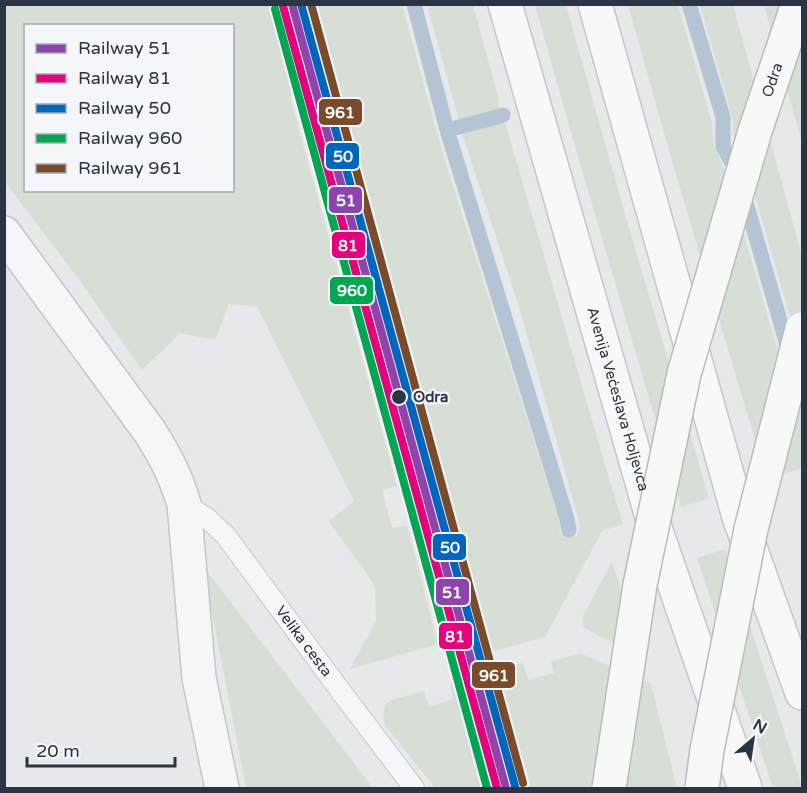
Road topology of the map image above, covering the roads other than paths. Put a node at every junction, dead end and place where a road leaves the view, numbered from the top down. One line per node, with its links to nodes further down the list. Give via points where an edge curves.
1 (505, 4): 12 (main road, Avenija Većeslava Holjevca, via 656,531)
2 (595, 4): 7 (main road, via 739,517)
3 (798, 4): 10 (main road, Odra, bridge, via 755,131 684,374 640,585)
4 (4, 233): 6 (street, via 150,432 169,463)
5 (802, 329): 11 (main road, bridge, via 751,529)
6 (184, 504): 8 (street, via 199,678); 9 (lane, Velika cesta, via 207,518 226,537)
7 (802, 693)
8 (222, 789)
9 (414, 789)
10 (609, 789)
11 (702, 789)
12 (745, 789)

